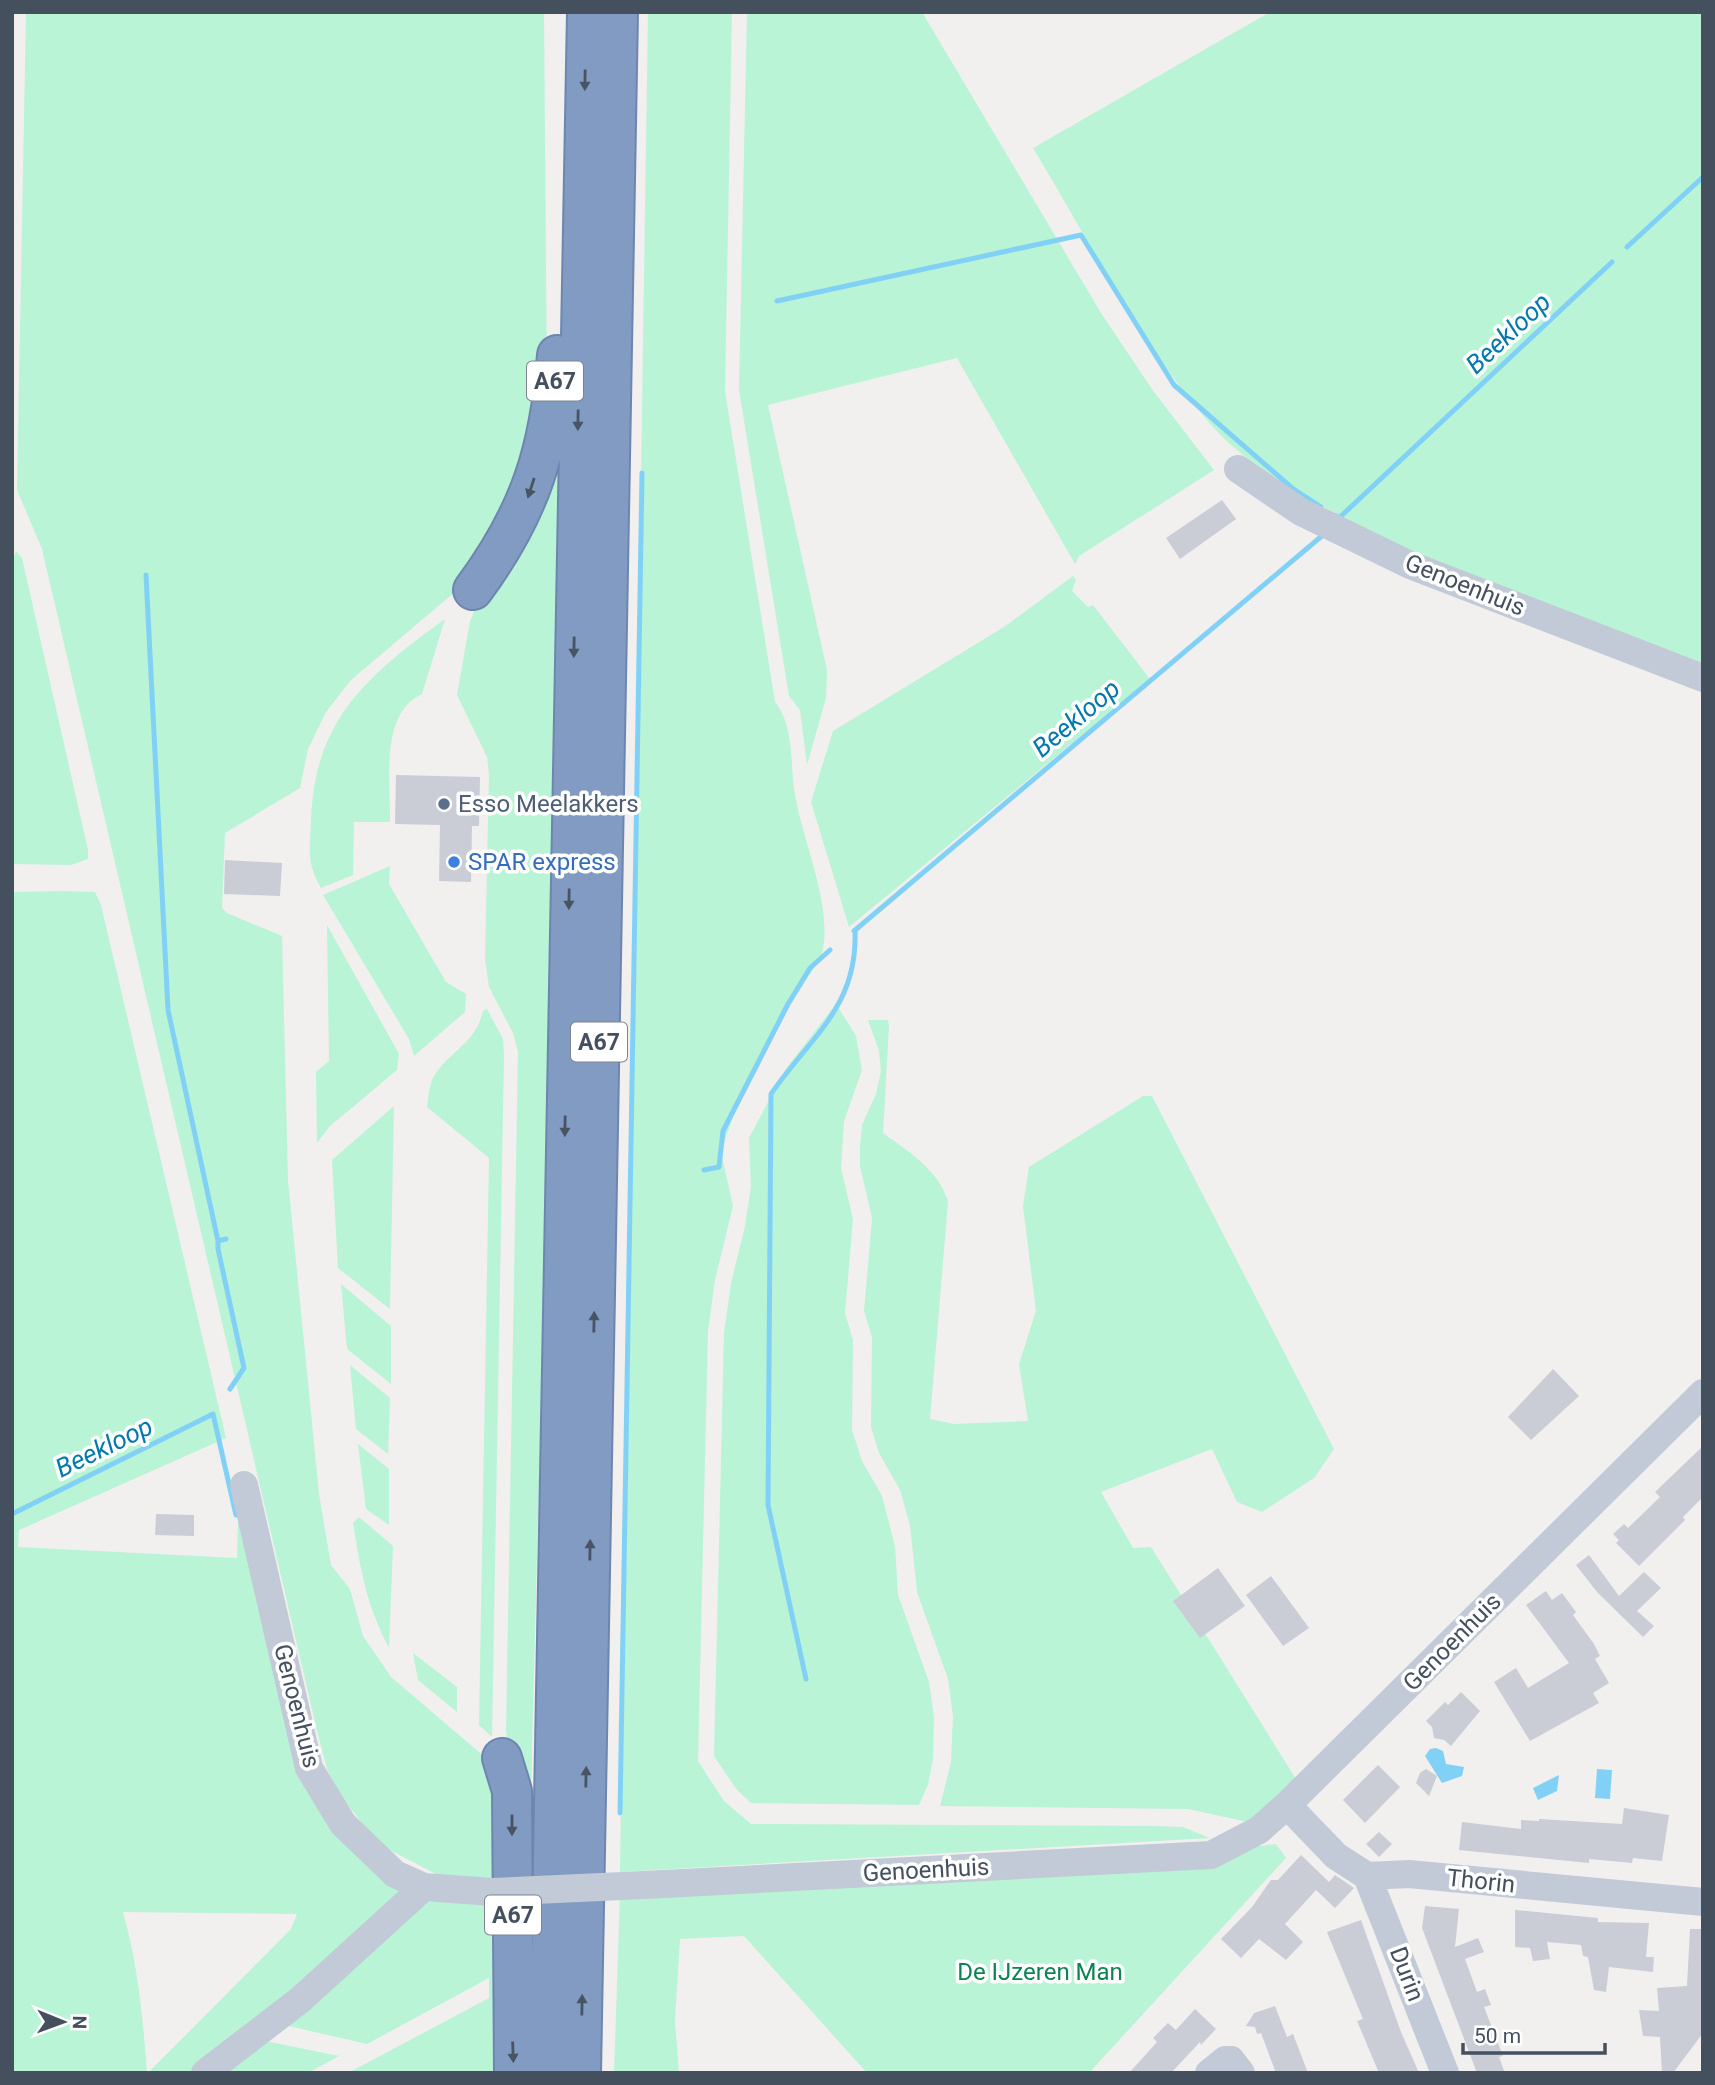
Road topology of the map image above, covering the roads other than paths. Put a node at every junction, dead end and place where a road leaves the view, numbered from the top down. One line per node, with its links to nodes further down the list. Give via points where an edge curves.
1 (587, 12): 3 (highway, A67, one-way to 3)
2 (618, 12): 17 (highway, A67, one-way to 2)
3 (583, 155): 5 (highway, A67, one-way to 5, via 564,255 547,439 525,506); 16 (highway, A67, one-way to 16)
4 (1238, 469): 6 (street, Genoenhuis, via 1301,512 1410,565)
5 (473, 590)
6 (1703, 678)
7 (1703, 1393): 10 (street, Genoenhuis)
8 (244, 1485): 12 (street, Genoenhuis, via 309,1768 343,1824 395,1874)
9 (502, 1758): 15 (highway, A67, one-way to 15, via 512,1791)
10 (1287, 1805): 11 (street, via 1336,1856); 12 (street, Genoenhuis, bridge, via 1259,1830 1211,1855 493,1892)
11 (1367, 1876): 13 (street, Thorin, via 1409,1874); 18 (street, Durin)
12 (424, 1886): 14 (street, via 300,2000)
13 (1703, 1902)
14 (205, 2073)
15 (514, 2073)
16 (549, 2073)
17 (581, 2073)
18 (1445, 2073)

